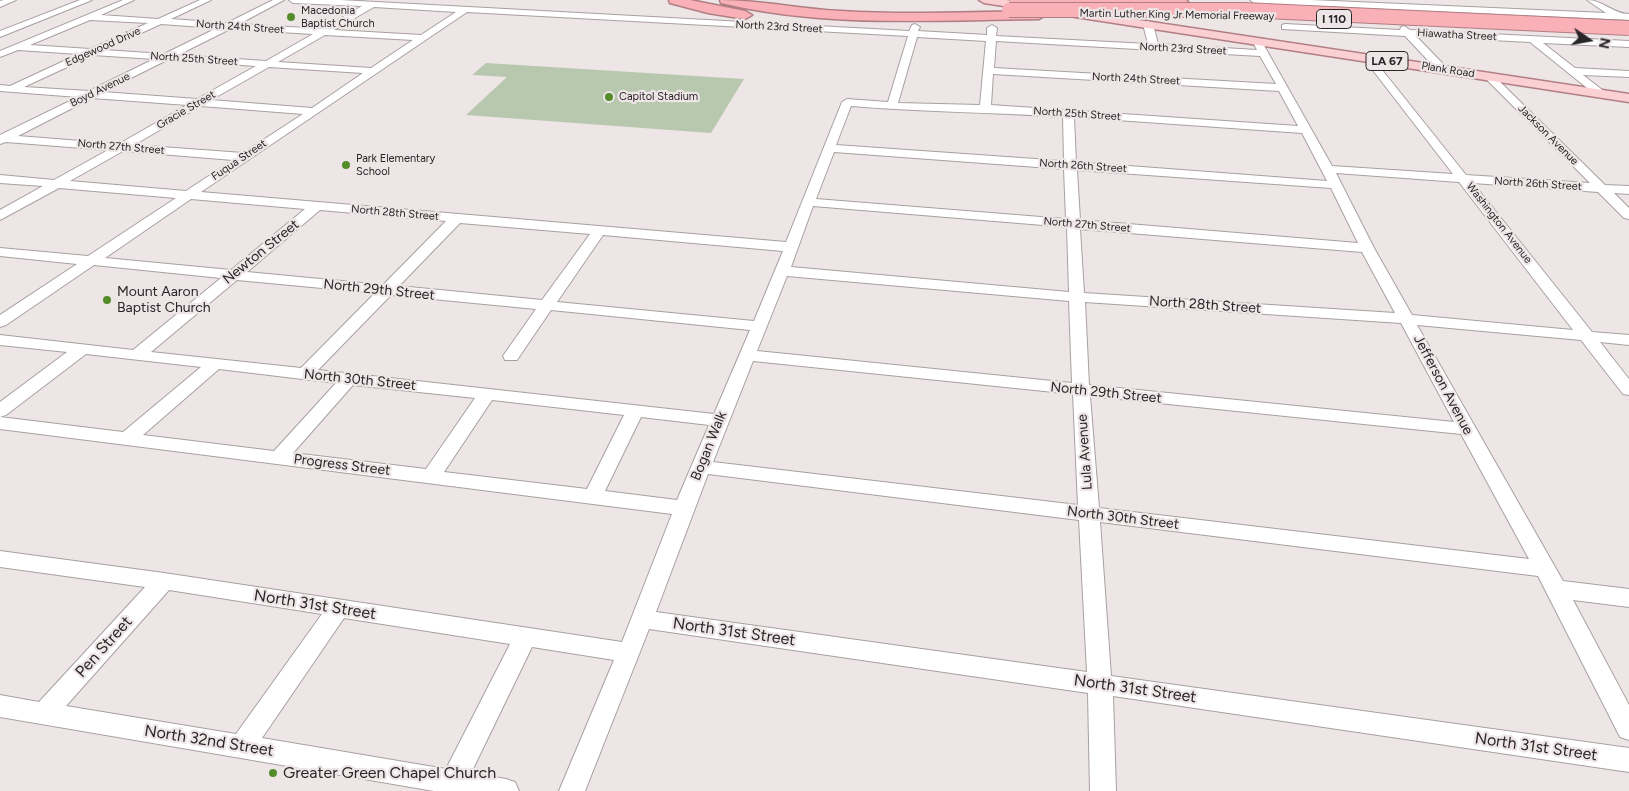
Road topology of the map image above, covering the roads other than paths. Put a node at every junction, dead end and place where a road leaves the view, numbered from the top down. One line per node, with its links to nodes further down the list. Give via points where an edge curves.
1 (12, 0): 19 (street)
2 (88, 0): 38 (street)
3 (130, 0): 25 (street)
4 (207, 0): 27 (street, Edgewood Drive)
5 (280, 0): 30 (street, Boyd Avenue)
6 (293, 0): 7 (street, North 23rd Street)
7 (306, 0): 17 (street, North 23rd Street)
8 (479, 0): 21 (street, Fuqua Street)
9 (674, 0): 23 (highway, via 717,10 786,18)
10 (726, 0): 23 (highway, Martin Luther King Jr Memorial Freeway / I 110, via 829,14)
11 (754, 0): 18 (highway, Martin Luther King Jr Memorial Freeway / I 110, via 855,10)
12 (984, 0): 28 (main road, Plank Road / LA 67)
13 (1254, 0): 14 (street)
14 (1268, 0): 20 (street); 32 (street)
15 (1484, 0): 22 (street)
16 (1592, 0): 24 (street)
17 (366, 3): 21 (street, North 23rd Street); 35 (street, Gracie Street)
18 (1008, 3): 20 (highway, Martin Luther King Jr Memorial Freeway / I 110, bridge, via 1195,9); 20 (highway, bridge, via 1113,0 1301,9); 28 (main road, Plank Road / LA 67)
19 (0, 4)
20 (1380, 8): 22 (street); 33 (highway, Martin Luther King Jr Memorial Freeway / I 110, bridge); 36 (street)
21 (464, 10): 34 (street, North 23rd Street); 39 (street, Fuqua Street)
22 (1498, 11): 24 (street); 42 (street)
23 (969, 15): 37 (highway, Martin Luther King Jr Memorial Freeway / I 110, via 1248,15)
24 (1618, 16): 26 (street); 29 (street)
25 (89, 17): 27 (street, North 24th Street); 41 (street)
26 (1629, 17)
27 (159, 22): 30 (street, North 24th Street); 48 (street, Edgewood Drive)
28 (1148, 24): 44 (main road, Plank Road / LA 67); 46 (street)
29 (1629, 24)
30 (228, 26): 35 (street, North 24th Street); 50 (street, Boyd Avenue)
31 (992, 27): 40 (street)
32 (1285, 27): 36 (street, Hiawatha Street); 47 (street)
33 (1629, 28)
34 (914, 30): 40 (street, North 23rd Street); 67 (street)
35 (322, 32): 39 (street, North 24th Street); 52 (street, Gracie Street)
36 (1408, 33): 42 (street, Hiawatha Street); 53 (street)
37 (1629, 33)
38 (0, 35): 41 (street)
39 (421, 38): 55 (street, Fuqua Street)
40 (991, 38): 46 (street, North 23rd Street, via 1071,39); 54 (street)
41 (37, 39): 45 (street)
42 (1533, 39): 43 (street, Hiawatha Street); 56 (street)
43 (1629, 44)
44 (1261, 47): 46 (street, North 23rd Street); 47 (main road, Plank Road / LA 67); 60 (street, Jefferson Avenue)
45 (16, 48): 48 (street, North 25th Street); 49 (street)
46 (1154, 48)
47 (1301, 48): 51 (main road, Plank Road / LA 67)
48 (91, 52): 50 (street, North 25th Street); 59 (street, Edgewood Drive)
49 (0, 54)
50 (166, 58): 52 (street, North 25th Street); 62 (street, Boyd Avenue)
51 (1368, 58): 53 (main road, Plank Road / LA 67); 78 (street, Washington Avenue)
52 (266, 64): 55 (street, North 25th Street); 65 (street, Gracie Street)
53 (1442, 69): 58 (main road, Plank Road / LA 67)
54 (988, 70): 60 (street, North 24th Street); 68 (street)
55 (371, 71): 69 (street, Fuqua Street)
56 (1573, 72): 57 (street); 63 (street)
57 (1629, 74)
58 (1488, 76): 63 (main road, Plank Road / LA 67); 82 (street, Jackson Avenue)
59 (5, 88): 61 (street, Edgewood Drive); 62 (street)
60 (1284, 88): 71 (street, Jefferson Avenue)
61 (0, 93)
62 (91, 94): 65 (street); 72 (street, Boyd Avenue)
63 (1601, 94): 64 (main road, Plank Road / LA 67)
64 (1628, 99)
65 (200, 102): 69 (street); 73 (street, Gracie Street)
66 (847, 102): 67 (street, North 25th Street); 74 (street, Bogan Walk)
67 (892, 106): 68 (street, North 25th Street)
68 (985, 108): 70 (street, North 25th Street)
69 (312, 111): 75 (street, Fuqua Street)
70 (1068, 114): 71 (street, North 25th Street); 76 (street, Lula Avenue)
71 (1307, 130): 77 (street, Jefferson Avenue)
72 (1, 138): 73 (street, North 27th Street)
73 (121, 147): 75 (street, North 27th Street); 80 (street, Gracie Street)
74 (830, 148): 76 (street, North 26th Street); 85 (street, Bogan Walk)
75 (243, 157): 84 (street, Fuqua Street)
76 (1071, 165): 81 (street, North 26th Street); 90 (street, Lula Avenue)
77 (1328, 169): 78 (street, North 26th Street); 81 (street, Jefferson Avenue)
78 (1465, 178): 82 (street, North 26th Street); 104 (street, Washington Avenue)
79 (0, 179): 80 (street, North 28th Street)
80 (56, 184): 84 (street, North 28th Street); 88 (street, Gracie Street)
81 (1336, 185): 93 (street, Jefferson Avenue)
82 (1601, 188): 83 (street, North 26th Street); 87 (street, Jackson Avenue)
83 (1629, 190)
84 (186, 195): 86 (street, North 28th Street); 95 (street, Fuqua Street)
85 (807, 202): 90 (street, North 27th Street); 92 (street, Bogan Walk)
86 (317, 206): 89 (street, North 28th Street); 97 (street, Newton Street)
87 (1629, 215)
88 (0, 216)
89 (457, 218): 91 (street, North 28th Street); 98 (street)
90 (1074, 224): 93 (street, North 27th Street); 99 (street, Lula Avenue)
91 (599, 231): 92 (street, North 28th Street); 100 (street)
92 (790, 247): 96 (street, Bogan Walk)
93 (1367, 248): 101 (street, Jefferson Avenue)
94 (0, 252): 95 (street, North 29th Street)
95 (88, 261): 97 (street, North 29th Street); 102 (street, Fuqua Street)
96 (782, 270): 99 (street, North 28th Street); 103 (street, Bogan Walk)
97 (232, 276): 98 (street, North 29th Street); 109 (street, Newton Street)
98 (386, 291): 100 (street, North 29th Street); 112 (street)
99 (1077, 297): 101 (street, North 28th Street); 114 (street, Lula Avenue)
100 (547, 307): 103 (street, North 29th Street); 110 (street)
101 (1408, 319): 104 (street, North 28th Street); 121 (street, Jefferson Avenue)
102 (0, 322)
103 (758, 326): 108 (street, Bogan Walk)
104 (1587, 336): 106 (street, North 28th Street); 115 (street, Washington Avenue)
105 (0, 340): 107 (street, North 30th Street)
106 (1629, 340)
107 (81, 350): 109 (street, North 30th Street); 117 (street)
108 (747, 354): 114 (street, North 29th Street); 119 (street, Bogan Walk)
109 (136, 356): 111 (street, North 30th Street)
110 (511, 356)
111 (214, 365): 112 (street, North 30th Street); 122 (street)
112 (304, 375): 113 (street, North 30th Street)
113 (349, 379): 116 (street, North 30th Street); 123 (street)
114 (1081, 390): 121 (street, North 29th Street); 128 (street, Lula Avenue)
115 (1629, 390)
116 (487, 394): 118 (street, North 30th Street); 125 (street)
117 (0, 410)
118 (635, 410): 119 (street, North 30th Street); 126 (street)
119 (720, 420): 124 (street, Bogan Walk)
120 (0, 423): 122 (street, Progress Street)
121 (1466, 429): 130 (street, Jefferson Avenue)
122 (127, 440): 123 (street, Progress Street)
123 (278, 458): 125 (street, Progress Street)
124 (701, 467): 127 (street, Bogan Walk); 128 (street, North 30th Street)
125 (431, 476): 126 (street, Progress Street)
126 (593, 496): 127 (street, Progress Street)
127 (684, 508): 135 (street, Bogan Walk)
128 (1089, 514): 130 (street, North 30th Street); 138 (street, Lula Avenue)
129 (0, 559): 131 (street, North 31st Street)
130 (1545, 569): 132 (street, Jefferson Avenue)
131 (164, 582): 134 (street, North 31st Street); 140 (street, Pen Street)
132 (1556, 589): 133 (street); 141 (street, Jefferson Avenue)
133 (1629, 598)
134 (338, 609): 136 (street, North 31st Street); 142 (street)
135 (642, 619): 137 (street, Bogan Walk); 138 (street, North 31st Street)
136 (526, 636): 137 (street, North 31st Street); 144 (street)
137 (629, 653): 146 (street, Bogan Walk)
138 (1100, 684): 143 (street, North 31st Street); 147 (street, Lula Avenue)
139 (0, 706): 140 (street, North 32nd Street)
140 (44, 713): 142 (street, North 32nd Street)
141 (1629, 729)
142 (242, 746): 144 (street, North 32nd Street)
143 (1629, 760)
144 (453, 782): 145 (street, North 32nd Street)
145 (506, 791)
146 (572, 791)
147 (1103, 791)

